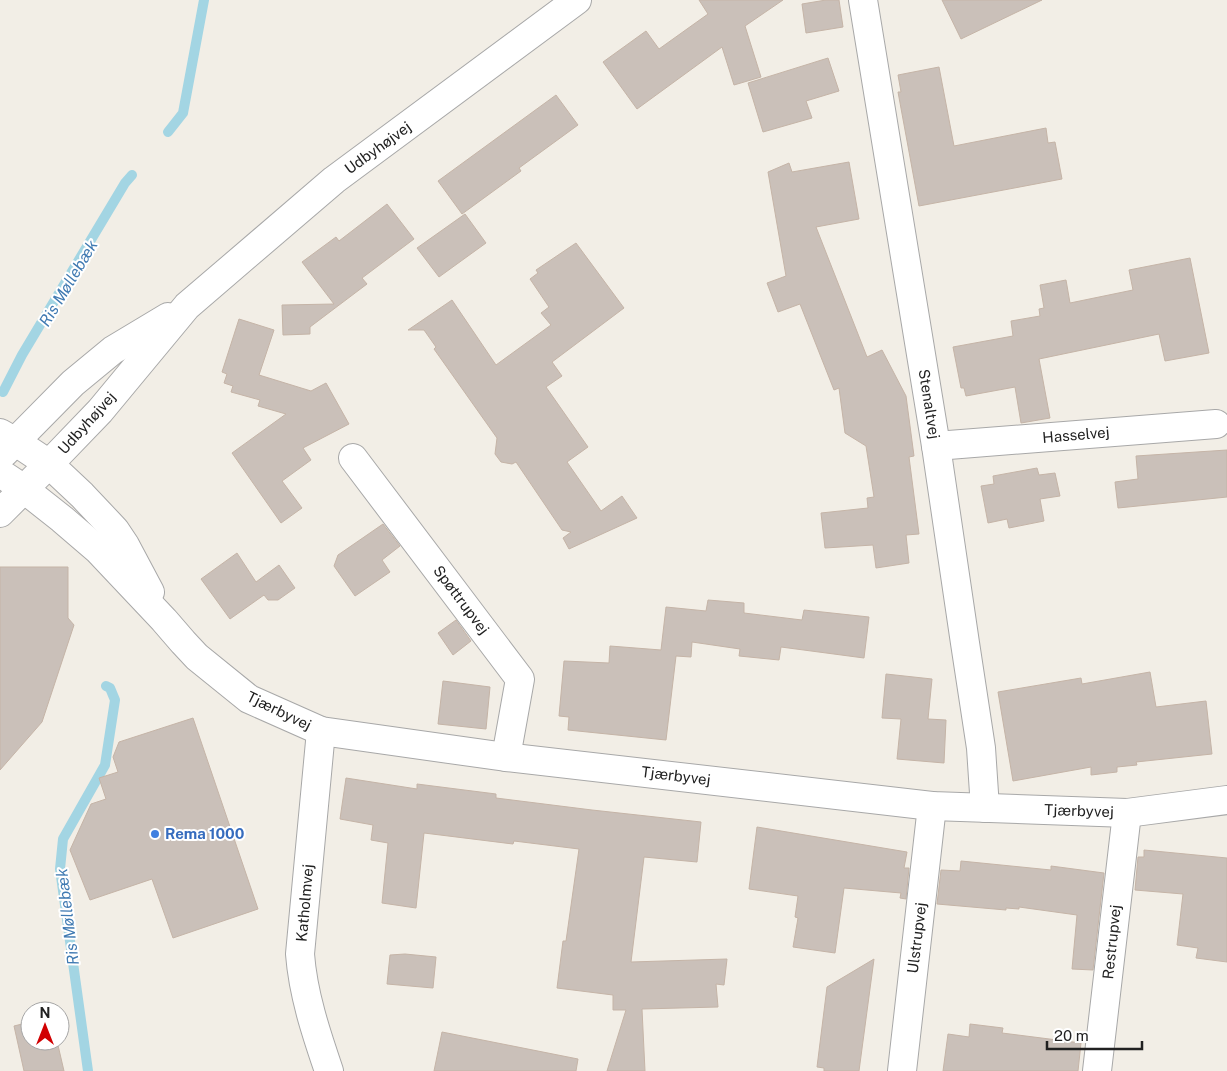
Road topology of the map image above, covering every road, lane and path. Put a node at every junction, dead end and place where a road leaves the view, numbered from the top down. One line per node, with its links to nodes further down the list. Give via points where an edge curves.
1 (577, 0): 3 (street, Udbyhøjvej, via 334,180)
2 (863, 0): 6 (street, Stenaltvej)
3 (187, 306): 5 (street, Udbyhøjvej, via 113,350); 8 (street, Udbyhøjvej, via 100,410)
4 (1216, 424): 6 (street, Hasselvej)
5 (5, 444): 8 (street, Tjærbyvej)
6 (936, 446): 17 (street, Stenaltvej, via 981,748)
7 (354, 458): 14 (street, Spøttrupvej, via 520,679)
8 (49, 464): 10 (street, Udbyhøjvej); 12 (street, Tjærbyvej, via 115,530)
9 (0, 473): 10 (street, Tjærbyvej)
10 (24, 489): 11 (street, Udbyhøjvej); 12 (street, Tjærbyvej, via 97,549)
11 (0, 513)
12 (164, 620): 13 (street, Tjærbyvej, via 197,657 249,699)
13 (321, 731): 14 (street, Tjærbyvej); 19 (street, Katholmvej, via 300,954 310,1012)
14 (506, 757): 16 (street, Tjærbyvej)
15 (1227, 800): 18 (street, Tjærbyvej)
16 (932, 806): 17 (street, Tjærbyvej); 20 (street, Ulstrupvej)
17 (984, 808): 18 (street, Tjærbyvej)
18 (1127, 813): 21 (street, Restrupvej)
19 (329, 1071)
20 (902, 1071)
21 (1098, 1071)

